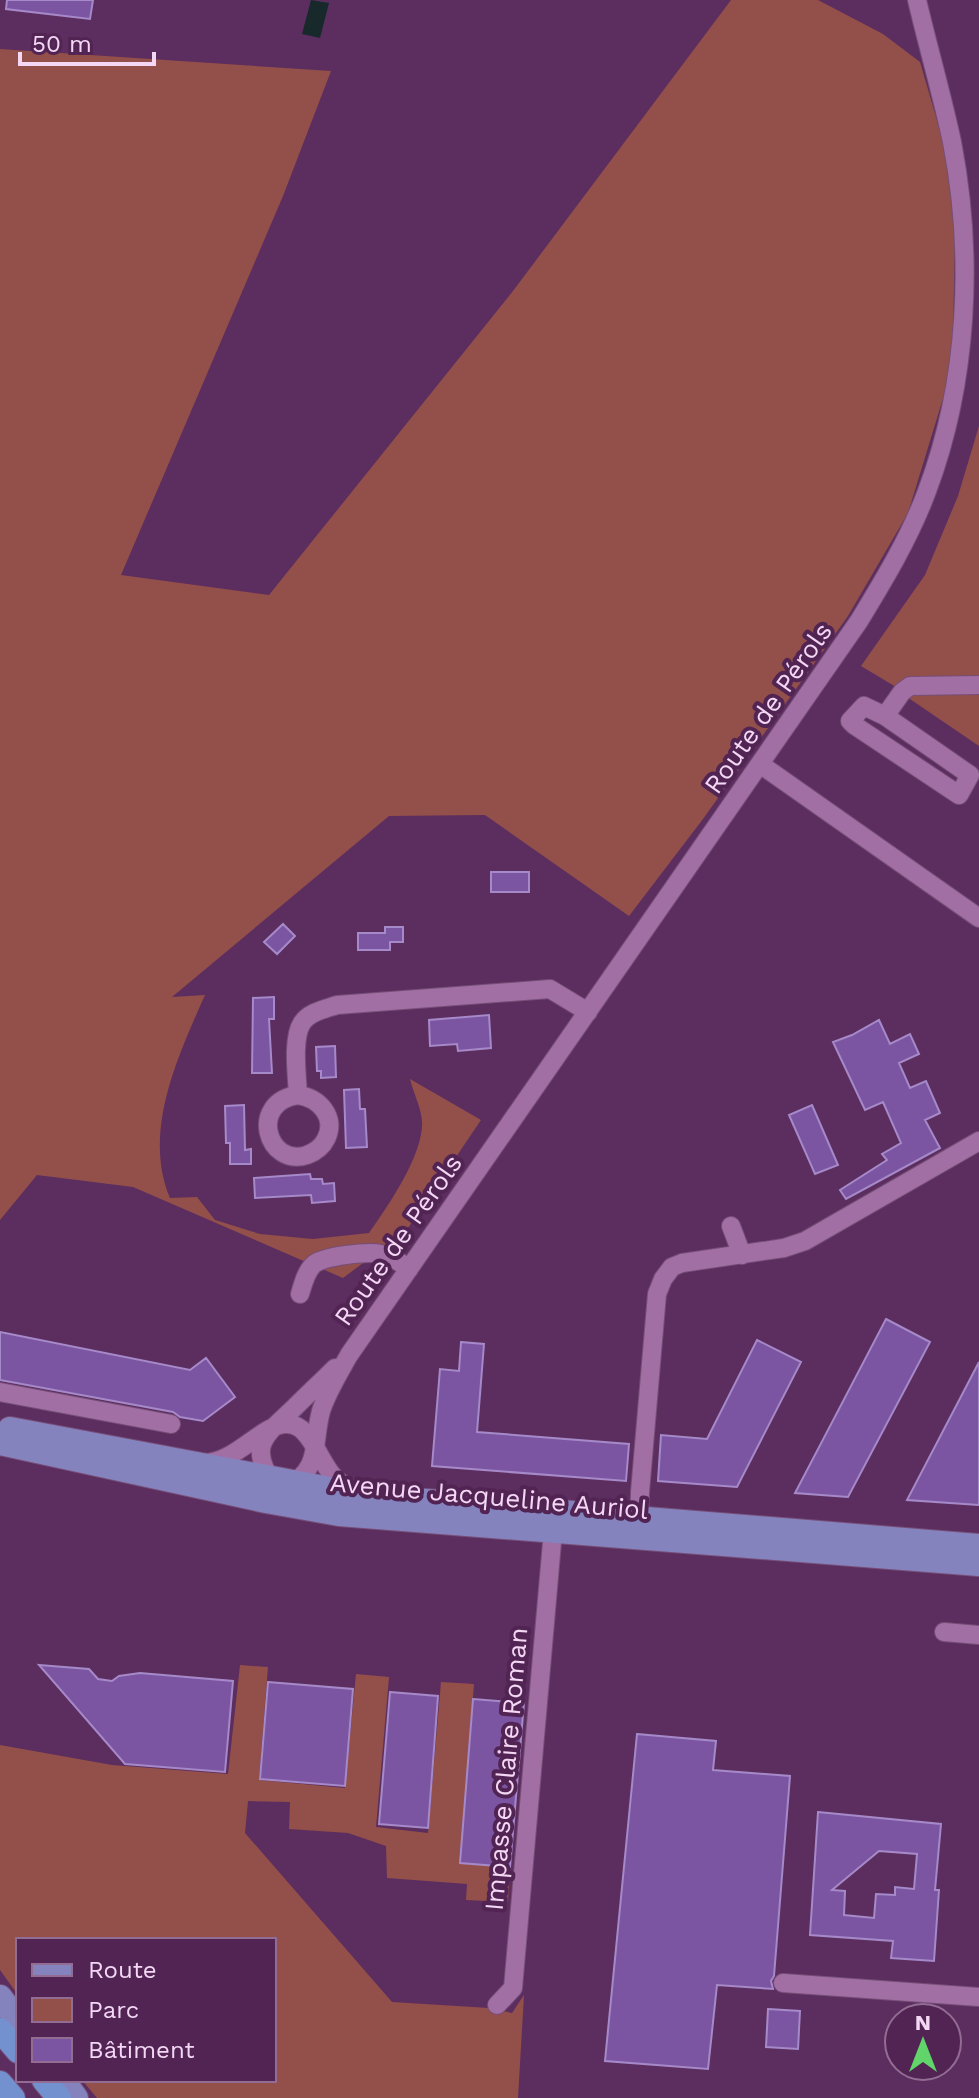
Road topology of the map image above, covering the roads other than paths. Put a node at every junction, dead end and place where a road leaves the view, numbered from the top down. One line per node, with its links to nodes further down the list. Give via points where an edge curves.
1 (917, 0): 4 (street, Route de Pérols, via 952,143 963,226 958,367 947,421 927,491 892,565)
2 (979, 685): 3 (street, via 910,686)
3 (885, 716): 3 (street, via 970,775 959,795 850,721 864,706)
4 (760, 764): 5 (street); 6 (street, Route de Pérols)
5 (979, 918)
6 (588, 1012): 7 (street, via 550,989 337,1005 303,1020 298,1034); 11 (street, Route de Pérols)
7 (298, 1095)
8 (979, 1141): 10 (street, via 805,1241)
9 (731, 1226): 10 (street)
10 (742, 1255): 25 (street, via 682,1263 663,1279 654,1311)
11 (409, 1269): 12 (street, via 383,1254 321,1259); 13 (street, Route de Pérols)
12 (300, 1294)
13 (349, 1355): 17 (street, Route de Pérols); 19 (street, Route de Pérols, via 321,1411)
14 (0, 1392): 15 (street)
15 (171, 1424)
16 (0, 1427): 20 (main road, Avenue Jacqueline Auriol)
17 (272, 1427): 19 (street, via 300,1428); 20 (street, Route de Pérols, via 219,1462); 22 (street, via 260,1449 262,1464)
18 (0, 1443): 21 (main road, Avenue Jacqueline Auriol)
19 (315, 1449): 22 (street, via 310,1469); 23 (street, via 334,1477)
20 (193, 1463): 22 (main road, Avenue Jacqueline Auriol)
21 (122, 1469): 22 (street, via 252,1488); 24 (main road, Avenue Jacqueline Auriol)
22 (282, 1486): 23 (main road, Avenue Jacqueline Auriol); 24 (street)
23 (361, 1493): 25 (main road, Avenue Jacqueline Auriol)
24 (309, 1510): 26 (main road, Avenue Jacqueline Auriol)
25 (639, 1528): 26 (main road, Avenue Jacqueline Auriol); 27 (main road, Avenue Jacqueline Auriol); 28 (main road, Avenue Jacqueline Auriol)
26 (553, 1531): 34 (street, Impasse Claire Roman, via 513,1988)
27 (979, 1546)
28 (979, 1564)
29 (944, 1632): 30 (street)
30 (979, 1635)
31 (783, 1983): 33 (street)
32 (0, 1997): 35 (main road)
33 (979, 1997)
34 (497, 2005)
35 (16, 2018)
36 (0, 2030): 37 (highway)
37 (16, 2049)
38 (46, 2082): 41 (highway)
39 (0, 2083): 40 (highway)
40 (13, 2098)
41 (59, 2098)

